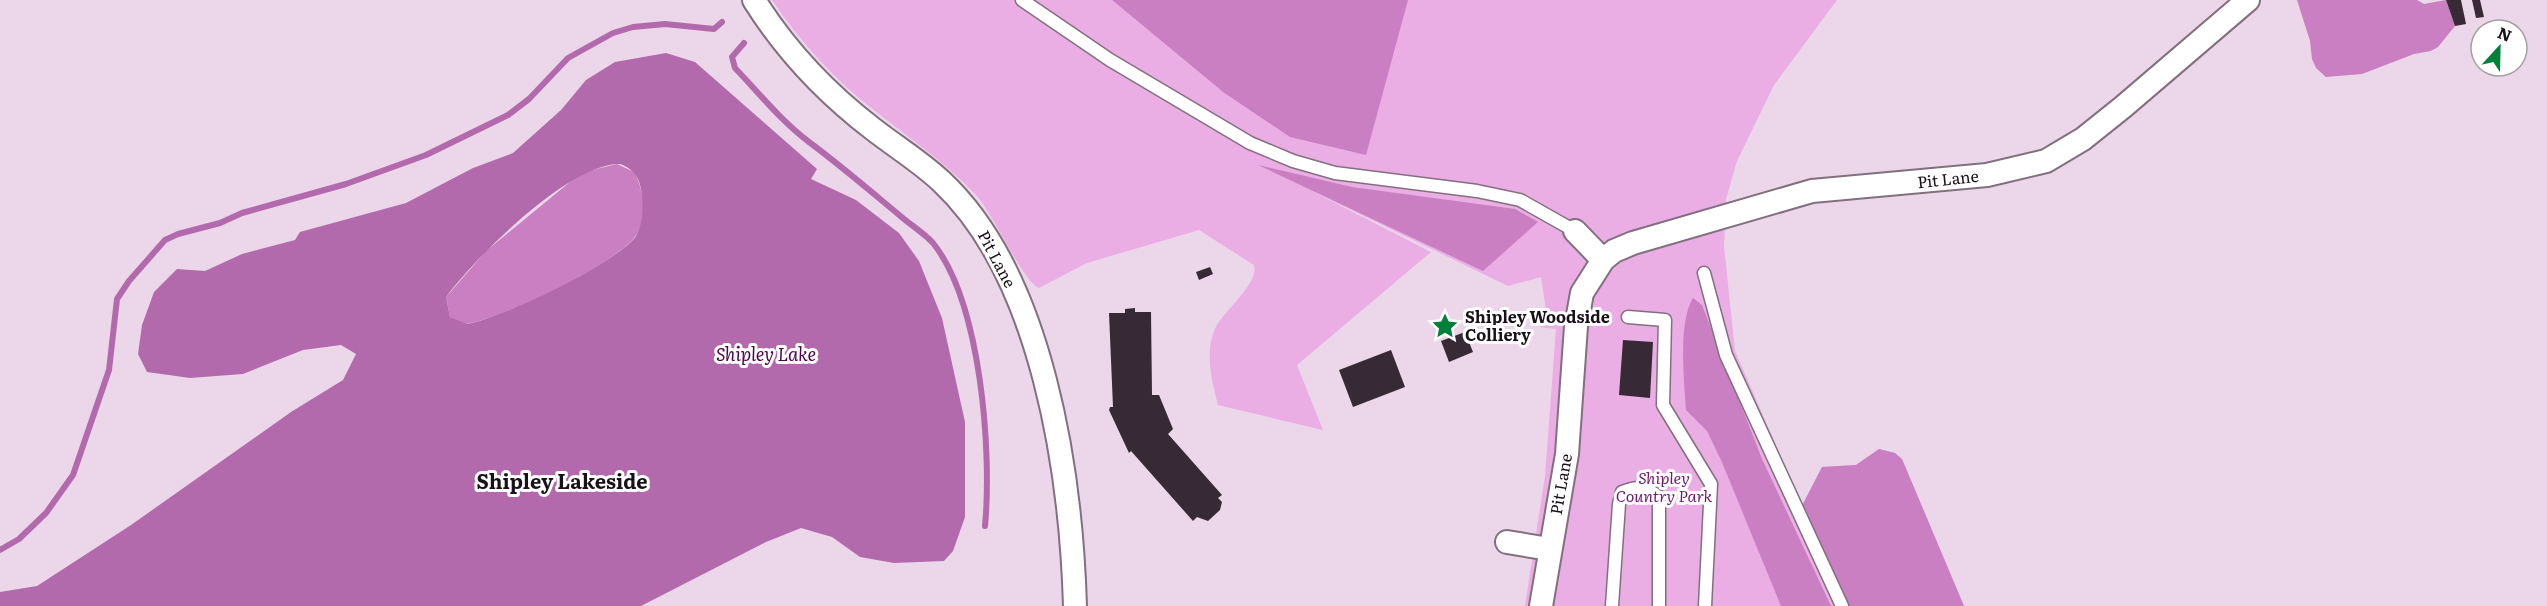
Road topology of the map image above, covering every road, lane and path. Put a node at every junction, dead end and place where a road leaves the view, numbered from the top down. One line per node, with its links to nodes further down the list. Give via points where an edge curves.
1 (754, 0): 10 (street, Pit Lane, via 814,78 936,177 967,209 990,242 1024,317 1052,415 1066,487)
2 (1022, 0): 4 (lane, via 1102,54 1250,143 1293,161 1335,173 1502,195 1534,206)
3 (2248, 0): 5 (street, Pit Lane, via 2083,139 2046,161 1987,175 1794,195 1632,243)
4 (1575, 231): 5 (street)
5 (1603, 260): 9 (street, Pit Lane, via 1586,284 1579,306 1567,454)
6 (1704, 273): 15 (lane, via 1726,355)
7 (1628, 317): 14 (lane, via 1665,320 1663,405 1711,484)
8 (1507, 542): 9 (street)
9 (1549, 549): 11 (street, Pit Lane)
10 (1075, 606)
11 (1541, 606)
12 (1612, 606): 13 (lane, via 1619,504 1623,492 1637,487 1650,489 1659,497)
13 (1659, 606)
14 (1705, 606)
15 (1842, 606)

